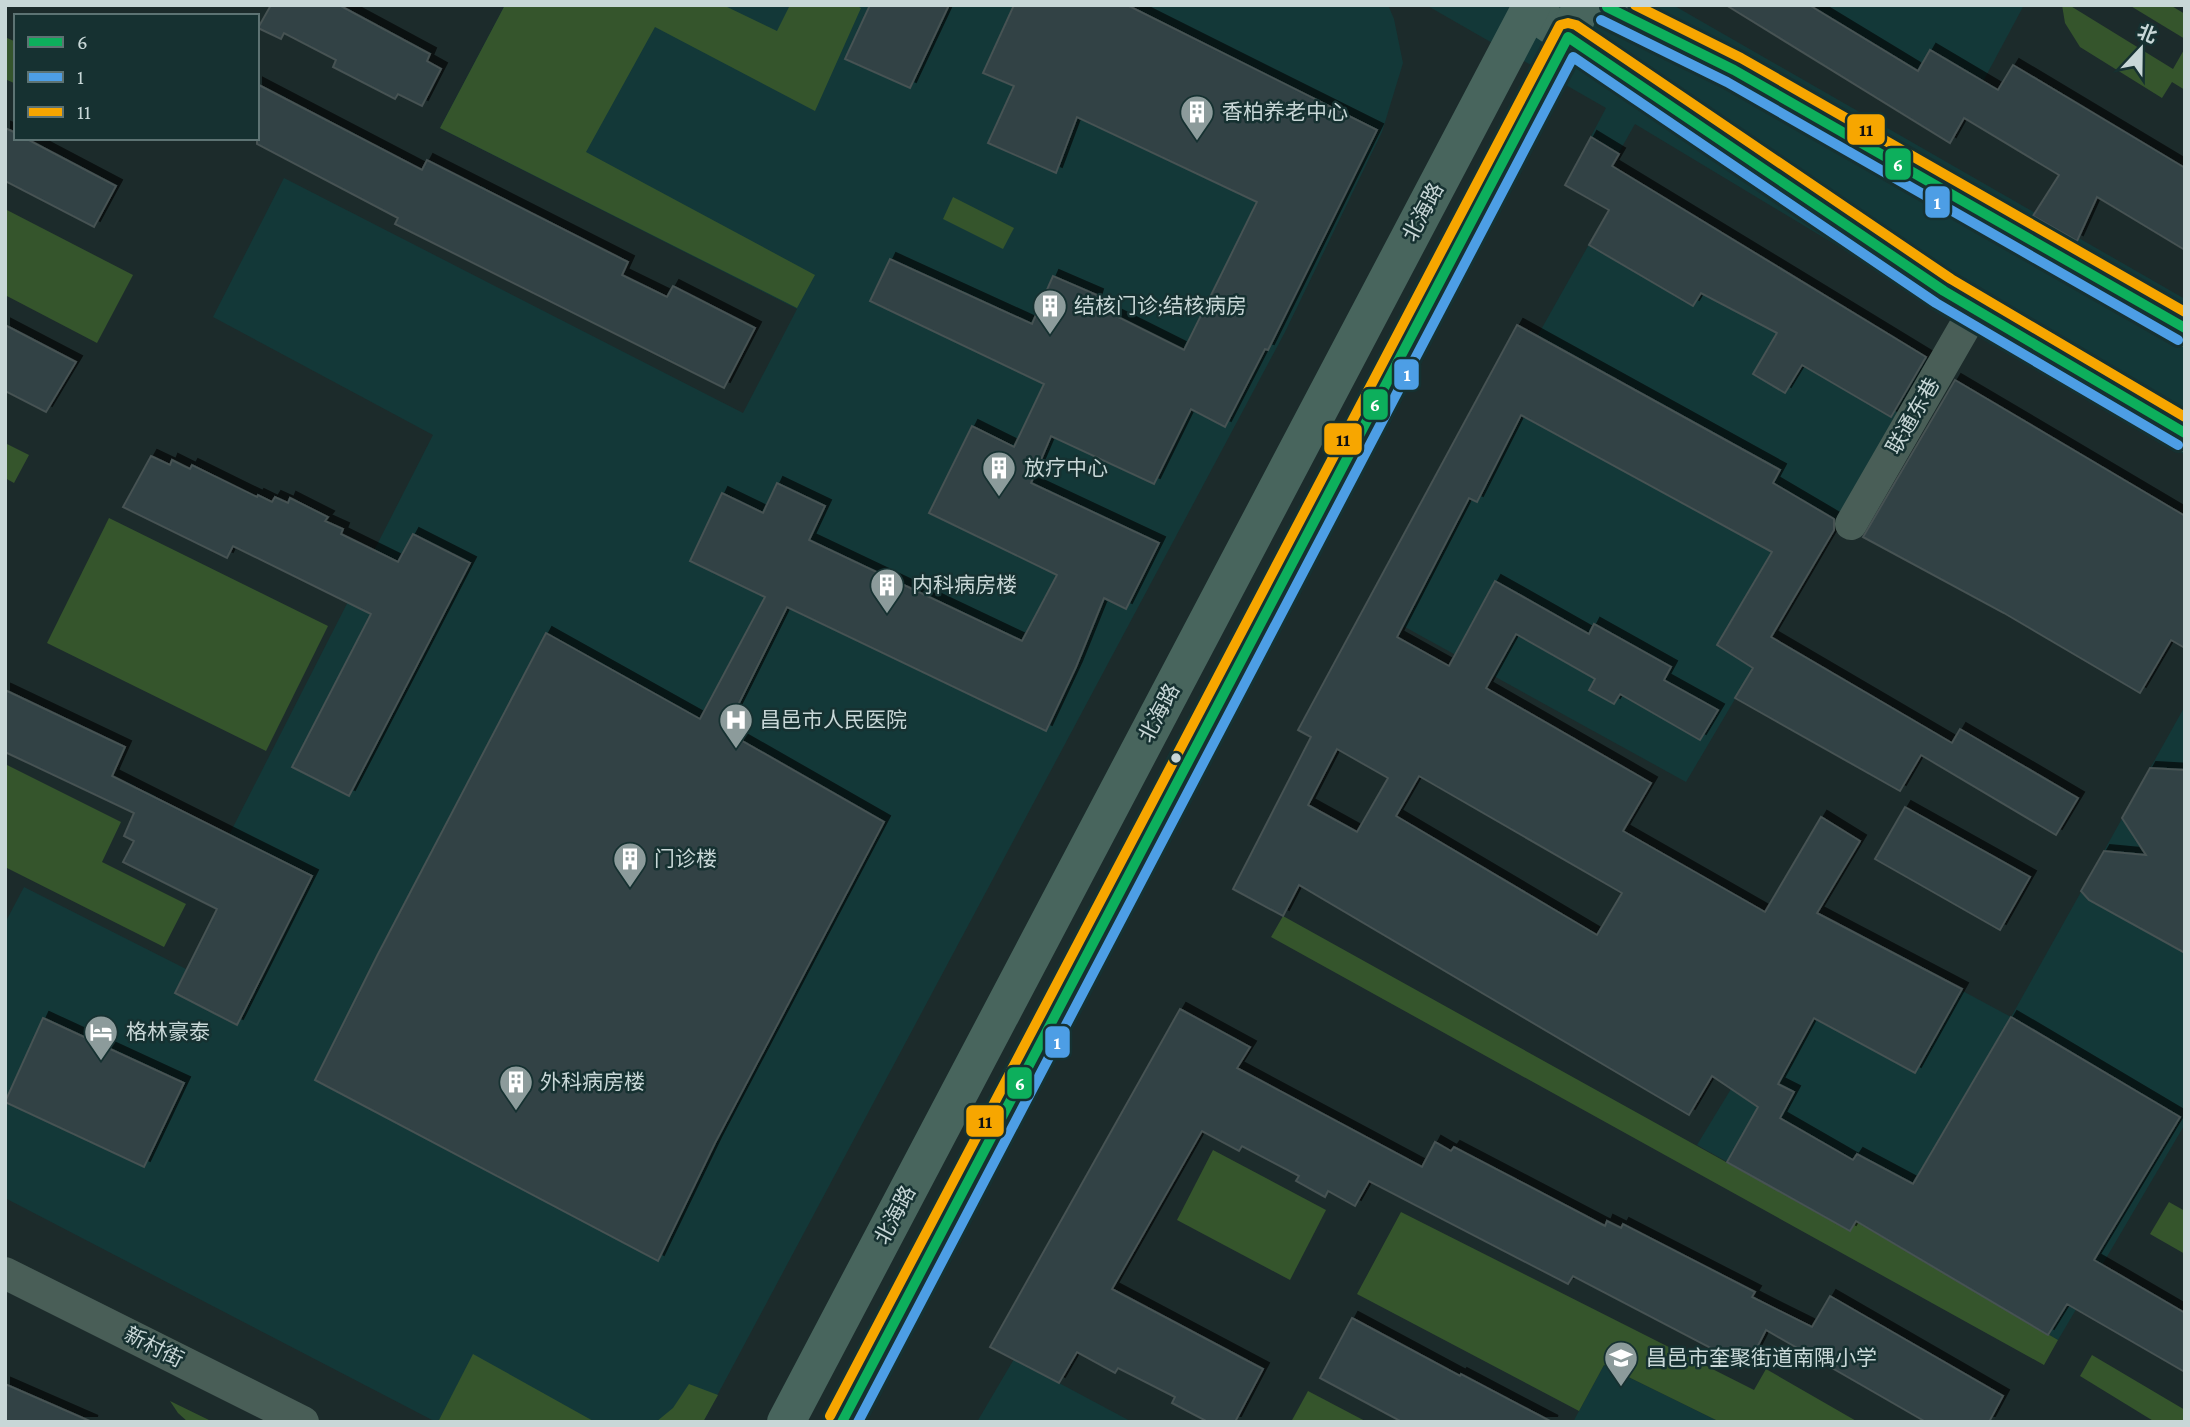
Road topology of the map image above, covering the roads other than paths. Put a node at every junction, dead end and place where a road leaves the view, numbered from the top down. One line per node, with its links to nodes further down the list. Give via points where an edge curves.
1 (1602, 5): 5 (main road, via 1734,70)
2 (1528, 7): 3 (main road); 10 (main road, 北海路)
3 (1575, 21): 4 (main road, via 1944,291); 11 (main road)
4 (1975, 309): 6 (main road); 7 (street, 联通东巷)
5 (2185, 328)
6 (2185, 433)
7 (1851, 524)
8 (5, 1273): 9 (street, 新村街)
9 (303, 1422)
10 (786, 1422)
11 (842, 1422)

